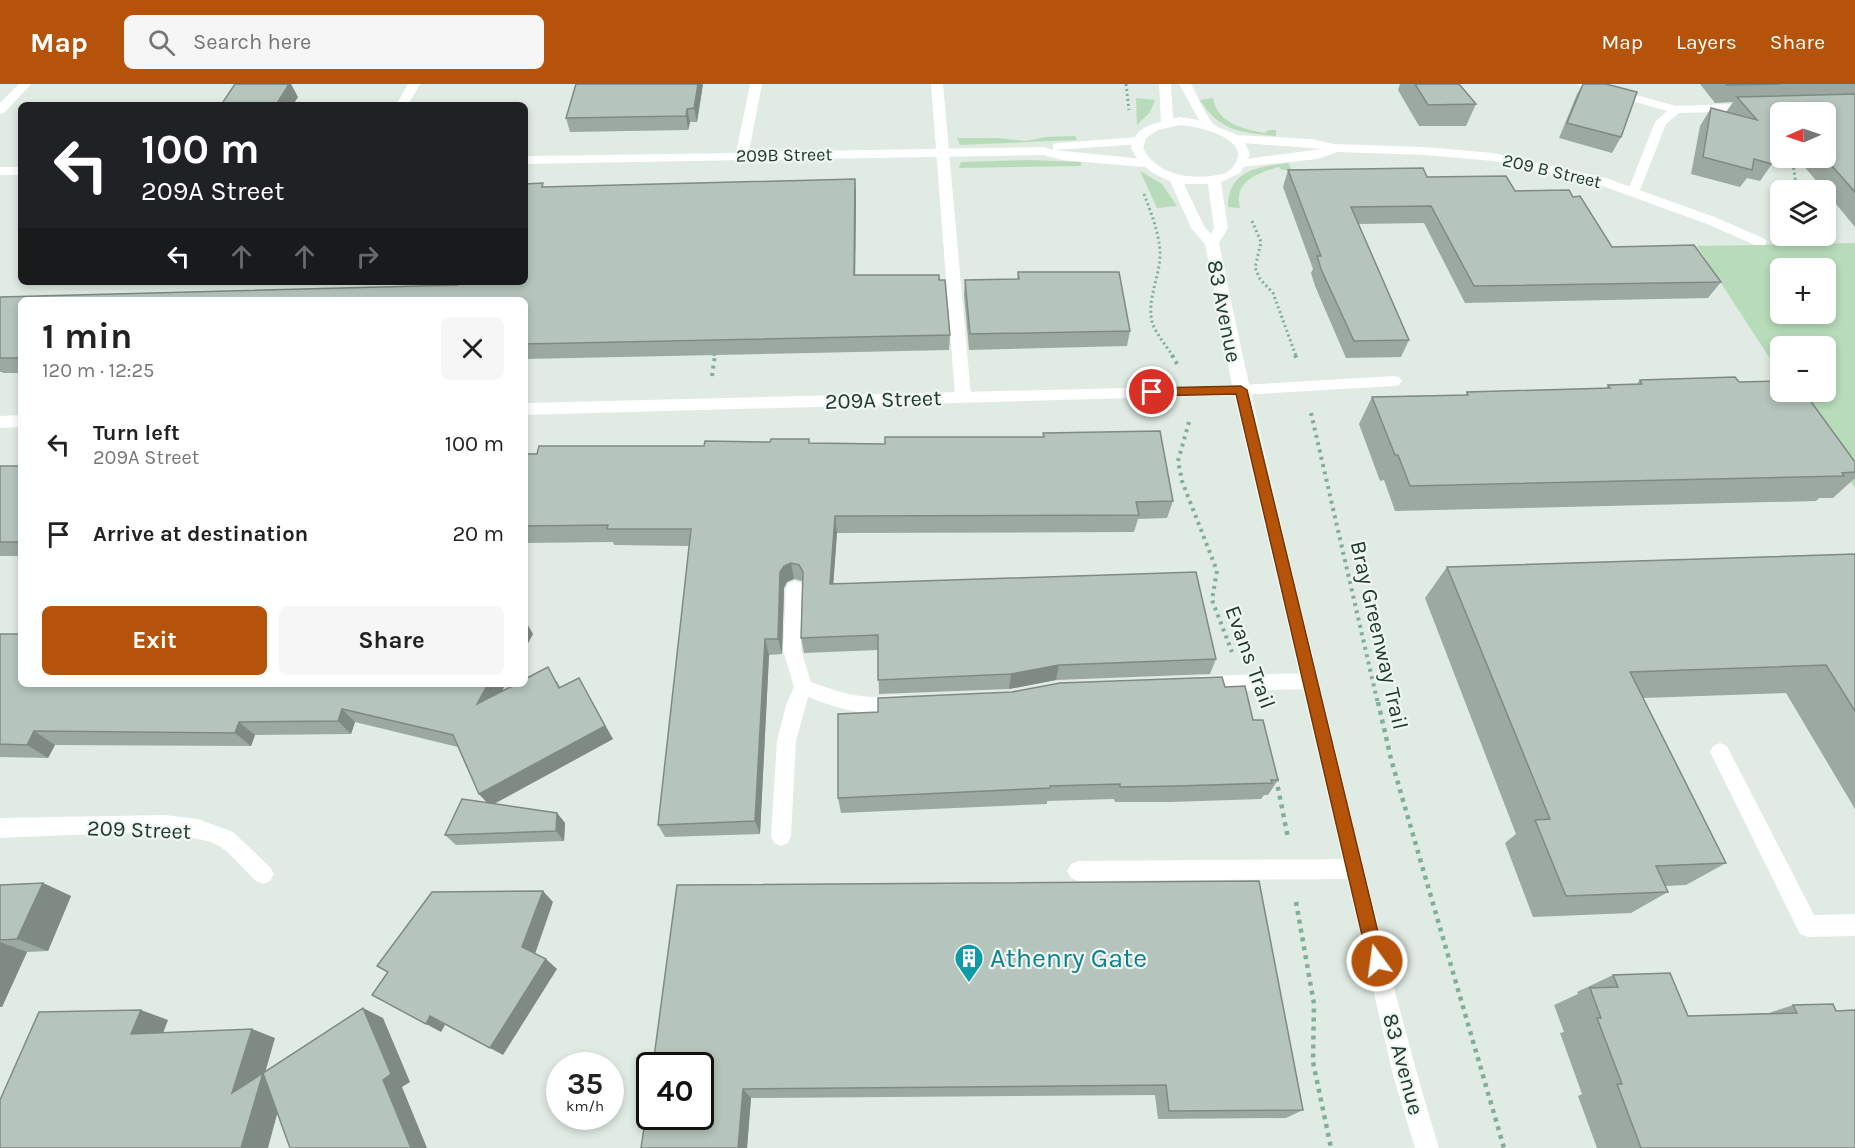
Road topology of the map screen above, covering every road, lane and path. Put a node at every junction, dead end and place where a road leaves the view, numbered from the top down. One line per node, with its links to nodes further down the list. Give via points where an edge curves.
1 (25, 84): 12 (street)
2 (414, 84): 10 (street)
3 (756, 84): 21 (street)
4 (937, 84): 20 (street)
5 (1126, 84): 9 (path)
6 (1165, 84): 14 (street)
7 (1185, 84): 15 (street)
8 (1583, 84): 13 (street)
9 (1129, 94)
10 (404, 102)
11 (1770, 107): 13 (street)
12 (0, 110)
13 (1676, 110): 30 (street, via 1661,122)
14 (1167, 122): 15 (street); 17 (street, via 1149,129)
15 (1208, 124): 16 (street)
16 (1235, 139): 18 (street, 209 B Street); 24 (street, via 1243,155)
17 (1137, 141): 19 (street, 209B Street, via 1060,146); 23 (street)
18 (1334, 148): 24 (street, 209 B Street, via 1318,155); 30 (street, 209 B Street, via 1493,157 1601,181)
19 (1044, 151): 20 (street, 209B Street); 23 (street, 209B Street)
20 (944, 153): 21 (street, 209B Street); 40 (street)
21 (742, 156): 22 (street, 209B Street)
22 (528, 160)
23 (1143, 163): 27 (street)
24 (1242, 163): 28 (street, via 1237,170)
25 (0, 171): 26 (street)
26 (18, 171)
27 (1175, 179): 28 (street); 33 (street, 83 Avenue, via 1198,228)
28 (1215, 180): 33 (street, 83 Avenue, via 1221,228)
29 (1143, 193): 35 (path, via 1161,246 1152,320)
30 (1633, 193): 32 (street, 209 B Street)
31 (1248, 212): 38 (path, Bray Greenway Trail, via 1261,242 1255,268 1273,293)
32 (1760, 242)
33 (1212, 243): 39 (street, 83 Avenue)
34 (716, 346): 37 (path)
35 (1178, 366)
36 (1394, 381): 38 (street, 209A Street)
37 (711, 384)
38 (1304, 386): 39 (street, 209A Street); 63 (path, Bray Greenway Trail, via 1391,759)
39 (1241, 390): 40 (street, 209A Street); 46 (street, 83 Avenue)
40 (963, 396): 41 (street, 209A Street)
41 (528, 409)
42 (18, 421): 43 (street)
43 (0, 422)
44 (1189, 422): 47 (path, Evans Trail, via 1178,461 1180,471 1217,571 1212,600)
45 (795, 588): 49 (street, via 792,650)
46 (1310, 681): 47 (street); 56 (street, 83 Avenue)
47 (1243, 682): 48 (street)
48 (1185, 685)
49 (803, 687): 50 (street, via 843,702); 55 (street, via 786,732)
50 (917, 703)
51 (1720, 753): 60 (street, via 1808,926)
52 (1273, 767): 54 (path)
53 (0, 828): 58 (street, 209 Street, via 165,825 198,829 226,839)
54 (1287, 835)
55 (781, 836)
56 (1354, 869): 57 (street); 62 (street, 83 Avenue)
57 (1078, 871)
58 (263, 874)
59 (1294, 896): 61 (path, via 1314,1004 1313,1062)
60 (1855, 925)
61 (1331, 1148)
62 (1427, 1148)
63 (1504, 1148)

